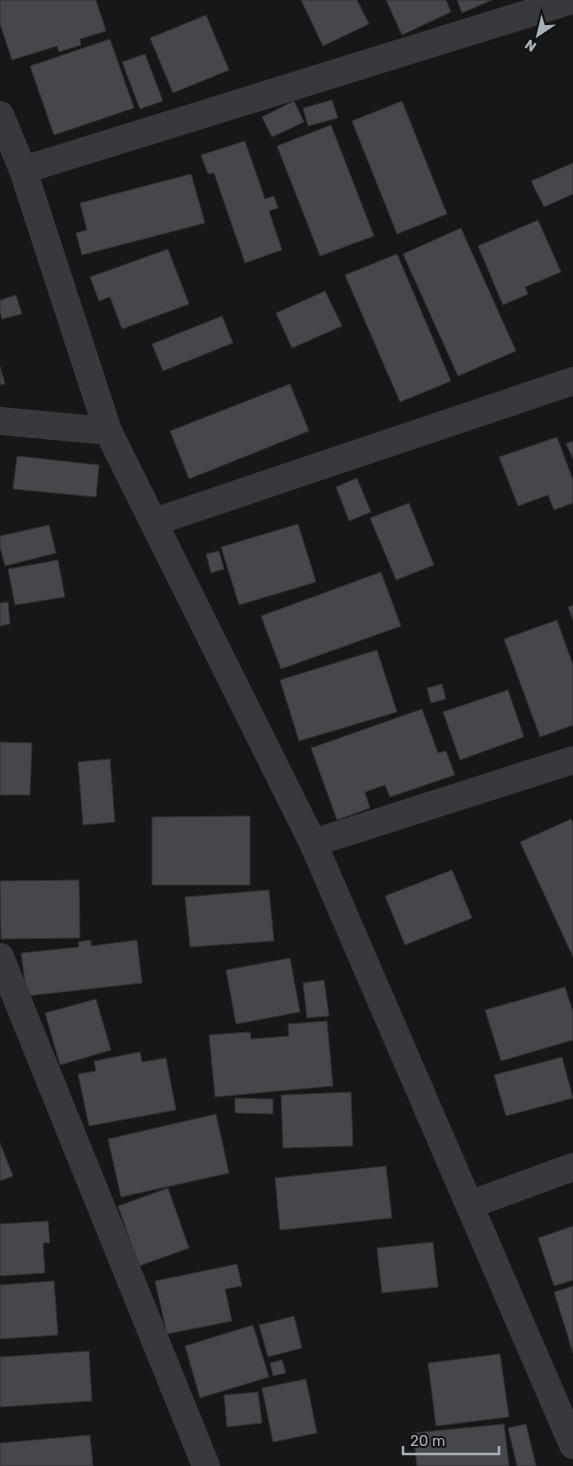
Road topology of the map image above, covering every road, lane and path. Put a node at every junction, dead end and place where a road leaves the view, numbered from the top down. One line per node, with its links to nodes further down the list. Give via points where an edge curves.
1 (572, 0): 3 (street)
2 (0, 115): 3 (street)
3 (23, 170): 6 (street)
4 (573, 382): 7 (street)
5 (0, 421): 6 (street)
6 (108, 431): 7 (street)
7 (154, 522): 9 (street)
8 (573, 760): 9 (street)
9 (313, 843): 12 (street)
10 (0, 957): 14 (street)
11 (573, 1167): 12 (street)
12 (469, 1205): 13 (street)
13 (573, 1445)
14 (206, 1466)

